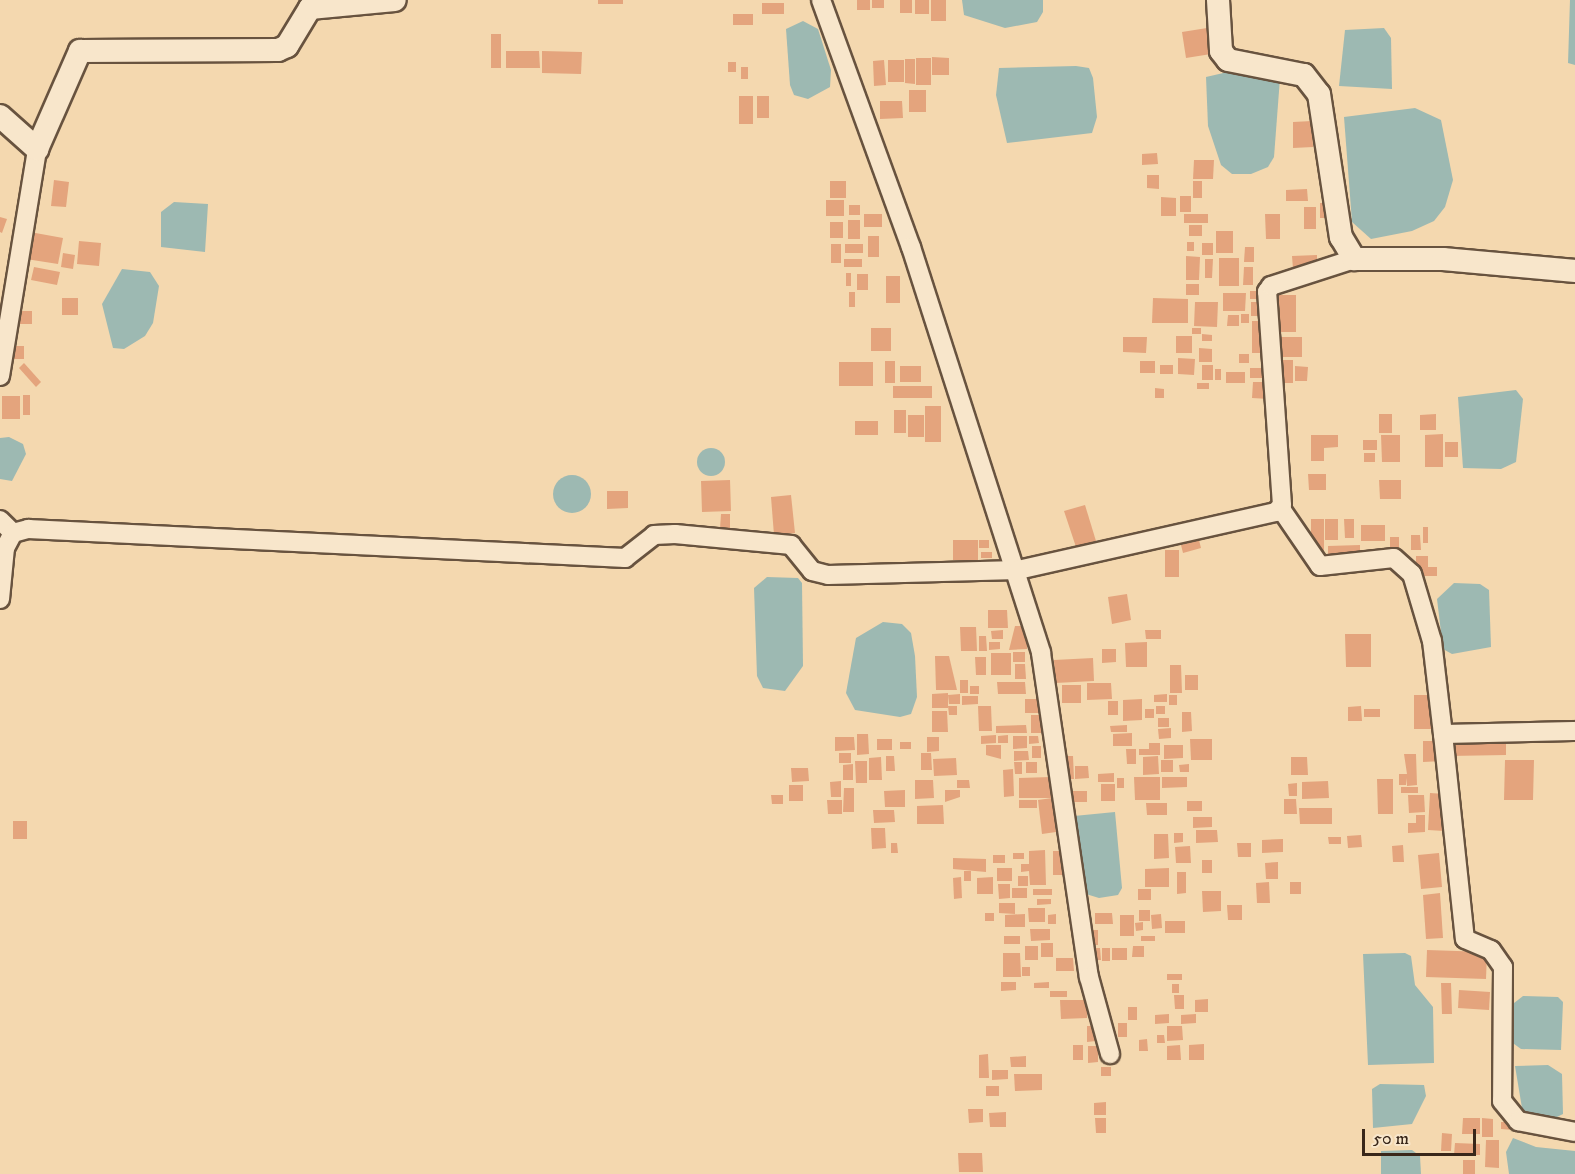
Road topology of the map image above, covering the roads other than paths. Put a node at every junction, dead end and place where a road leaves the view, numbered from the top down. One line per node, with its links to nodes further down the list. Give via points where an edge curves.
1 (394, 0): 5 (street, via 310,8 287,46 278,50 80,51)
2 (822, 0): 12 (street)
3 (1218, 0): 6 (street, via 1221,51 1228,60 1304,75 1319,94 1341,237)
4 (0, 116): 5 (street)
5 (37, 149): 8 (street)
6 (1354, 259): 7 (street, via 1443,259); 9 (street, via 1271,286 1267,292)
7 (1575, 271)
8 (0, 376)
9 (1281, 509): 12 (street); 15 (street, via 1320,566 1394,558 1412,574 1432,641)
10 (0, 520): 11 (street)
11 (13, 533): 12 (street, via 49,528 625,558 654,535 675,534 791,545 800,561 819,575); 13 (street, via 5,548)
12 (1018, 570): 16 (street, via 1041,653 1089,977)
13 (0, 599)
14 (1575, 730): 15 (street)
15 (1443, 734): 17 (street, via 1465,939 1491,950 1503,966 1502,1101 1518,1121)
16 (1110, 1054)
17 (1575, 1132)

